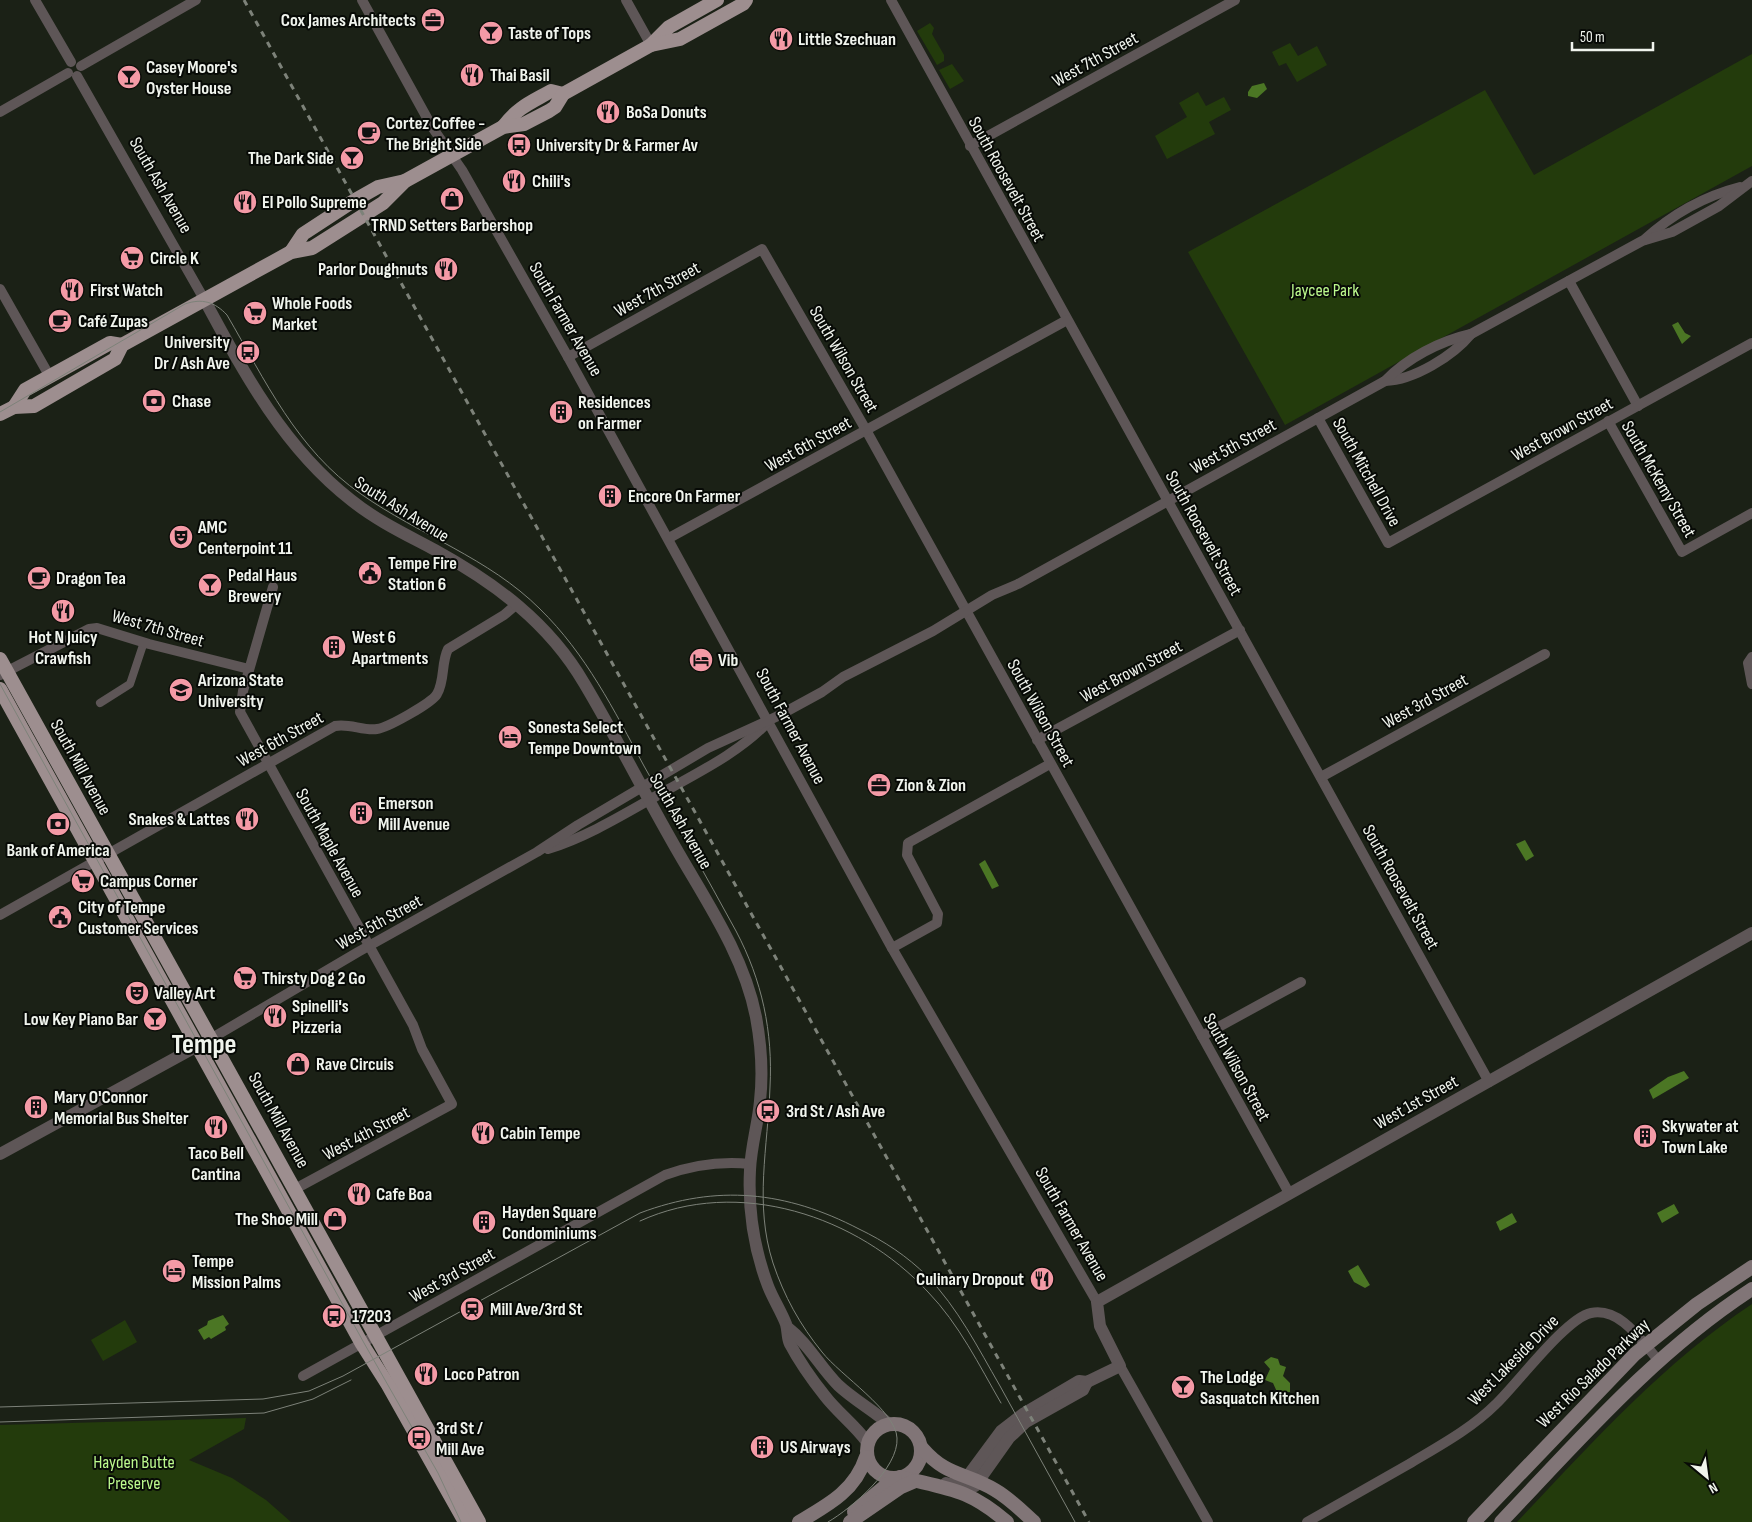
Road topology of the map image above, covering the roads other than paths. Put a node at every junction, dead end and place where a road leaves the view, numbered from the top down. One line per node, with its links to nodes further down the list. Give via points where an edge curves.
1 (35, 0): 10 (street, South Ash Avenue)
2 (196, 0): 10 (street)
3 (362, 0): 13 (street, South Farmer Avenue)
4 (626, 0): 9 (street)
5 (717, 0): 9 (main road, via 669,27)
6 (746, 0): 9 (main road, via 680,39)
7 (890, 0): 12 (street, South Roosevelt Street)
8 (1235, 0): 12 (street, West 7th Street)
9 (651, 45): 13 (main road, via 563,94 555,108 524,124 503,127)
10 (74, 69): 11 (street); 18 (street, South Ash Avenue)
11 (0, 112)
12 (970, 146): 19 (street, South Roosevelt Street)
13 (451, 156): 18 (main road, via 405,181 378,187 355,200 303,234 291,252); 22 (street, South Farmer Avenue)
14 (1748, 184): 16 (street, West 5th Street, via 1719,206 1672,232 1642,241)
15 (762, 249): 22 (street, West 7th Street); 29 (street, South Wilson Street)
16 (1569, 281): 24 (street, South McKemy Street); 27 (street, West 5th Street, via 1471,334 1461,346 1427,367 1399,380 1386,381)
17 (0, 289): 23 (street)
18 (204, 299): 21 (main road); 35 (street, South Ash Avenue, via 272,416 323,477 355,504 479,576)
19 (1067, 320): 29 (street, West 6th Street); 30 (street, South Roosevelt Street)
20 (1752, 343): 24 (street, West Brown Street)
21 (122, 345): 23 (main road, via 110,343); 25 (main road, via 115,359 34,406)
22 (568, 357): 32 (street, South Farmer Avenue)
23 (50, 377): 25 (main road, via 25,390)
24 (1638, 406): 28 (street, West Brown Street)
25 (14, 407): 26 (main road)
26 (0, 414)
27 (1318, 418): 30 (street, West 5th Street); 33 (street, South Mitchell Drive)
28 (1608, 422): 31 (street, South McKemy Street, via 1682,552); 33 (street, West Brown Street)
29 (866, 430): 32 (street, West 6th Street); 36 (street, South Wilson Street)
30 (1168, 501): 36 (street, West 5th Street, via 1018,584 1011,592); 37 (street, South Roosevelt Street)
31 (1752, 514)
32 (669, 538): 47 (street, South Farmer Avenue)
33 (1388, 543)
34 (273, 587): 42 (street, South Maple Avenue)
35 (517, 604): 49 (street, West 6th Street, via 448,649 440,687 432,700 383,727 335,726); 52 (street, South Ash Avenue, via 568,658)
36 (967, 612): 47 (street, West 5th Street, via 877,661 846,682); 48 (street, South Wilson Street)
37 (1240, 630): 48 (street, West Brown Street); 51 (street, South Roosevelt Street)
38 (144, 642): 42 (street, West 7th Street); 43 (street, West 7th Street, via 97,628 89,629); 46 (street, via 130,684)
39 (1545, 654): 51 (street, West 3rd Street)
40 (0, 659): 43 (main road, South Mill Avenue)
41 (1750, 660): 44 (street, via 1749,679)
42 (249, 669): 49 (street, South Maple Avenue, via 240,712)
43 (4, 674): 55 (main road, South Mill Avenue)
44 (1752, 684)
45 (0, 689): 56 (main road, South Mill Avenue)
46 (100, 703)
47 (768, 721): 52 (street, West 5th Street, via 708,748); 53 (street, West 5th Street, via 756,734 698,773); 60 (street, South Farmer Avenue)
48 (1037, 740): 50 (street, South Wilson Street)
49 (267, 764): 55 (street, West 6th Street); 59 (street, South Maple Avenue)
50 (1050, 764): 60 (street, via 908,843 907,855 938,914 937,923); 62 (street, South Wilson Street)
51 (1321, 777): 65 (street, South Roosevelt Street)
52 (641, 787): 53 (street, South Ash Avenue); 54 (street, West 5th Street)
53 (648, 800): 54 (street, West 5th Street, via 568,842); 68 (street, South Ash Avenue, via 736,954 756,1016 760,1099)
54 (537, 852): 59 (street, West 5th Street)
55 (108, 854): 56 (street, West 6th Street); 63 (main road, South Mill Avenue)
56 (95, 861): 57 (street, West 6th Street); 64 (main road, South Mill Avenue)
57 (0, 915)
58 (1752, 933): 65 (street, West 1st Street)
59 (369, 946): 63 (street, West 5th Street); 66 (street, South Maple Avenue)
60 (892, 948): 74 (street, South Farmer Avenue)
61 (1301, 982): 62 (street)
62 (1202, 1036): 71 (street, South Wilson Street)
63 (212, 1038): 64 (street); 70 (main road, South Mill Avenue)
64 (197, 1046): 67 (street); 69 (main road, South Mill Avenue)
65 (1489, 1082): 71 (street, West 1st Street)
66 (452, 1104): 70 (street, West 4th Street)
67 (0, 1154)
68 (750, 1164): 75 (street, South Ash Avenue, via 750,1202 757,1251); 76 (street, West 3rd Street, via 718,1163 665,1175)
69 (264, 1166): 70 (main road, via 274,1170 286,1190); 77 (main road, South Mill Avenue)
70 (296, 1189): 76 (main road, South Mill Avenue)
71 (1289, 1193): 74 (street, West 1st Street)
72 (1752, 1267): 78 (main road, West Rio Salado Parkway, via 1697,1304)
73 (1752, 1288): 79 (main road, West Rio Salado Parkway)
74 (1096, 1302): 80 (street, South Farmer Avenue, via 1100,1326)
75 (787, 1327): 82 (street, South Ash Avenue, via 837,1384); 83 (street, South Ash Avenue, via 788,1341 823,1394)
76 (375, 1336): 77 (street, West 3rd Street); 91 (main road, South Mill Avenue)
77 (362, 1344): 81 (street, West 3rd Street); 90 (main road, South Mill Avenue)
78 (1645, 1346): 79 (street, West Lakeside Drive); 98 (street, West Lakeside Drive, via 1618,1318 1597,1312 1584,1315 1554,1341 1495,1405 1453,1438); 99 (main road, West Rio Salado Parkway)
79 (1659, 1361): 100 (main road, West Rio Salado Parkway, via 1589,1427)
80 (1120, 1366): 87 (street, via 1087,1382 1079,1381 1018,1418 1002,1431); 97 (street, South Farmer Avenue)
81 (303, 1376)
82 (890, 1425): 83 (main road, via 876,1432); 84 (main road, via 909,1428)
83 (867, 1442): 85 (main road)
84 (922, 1448): 86 (main road, via 916,1467); 87 (main road, via 939,1466)
85 (866, 1458): 86 (main road, via 881,1474); 92 (main road, via 849,1488 831,1504)
86 (897, 1478): 88 (main road); 93 (main road)
87 (973, 1479): 89 (street, via 975,1486 969,1488 948,1482); 96 (main road, via 1006,1498)
88 (915, 1481): 89 (main road); 94 (main road)
89 (941, 1485): 95 (main road, via 970,1495)
90 (465, 1522)
91 (479, 1522)
92 (799, 1522)
93 (842, 1522)
94 (850, 1522)
95 (1007, 1522)
96 (1034, 1522)
97 (1208, 1522)
98 (1307, 1522)
99 (1474, 1522)
100 (1500, 1522)

